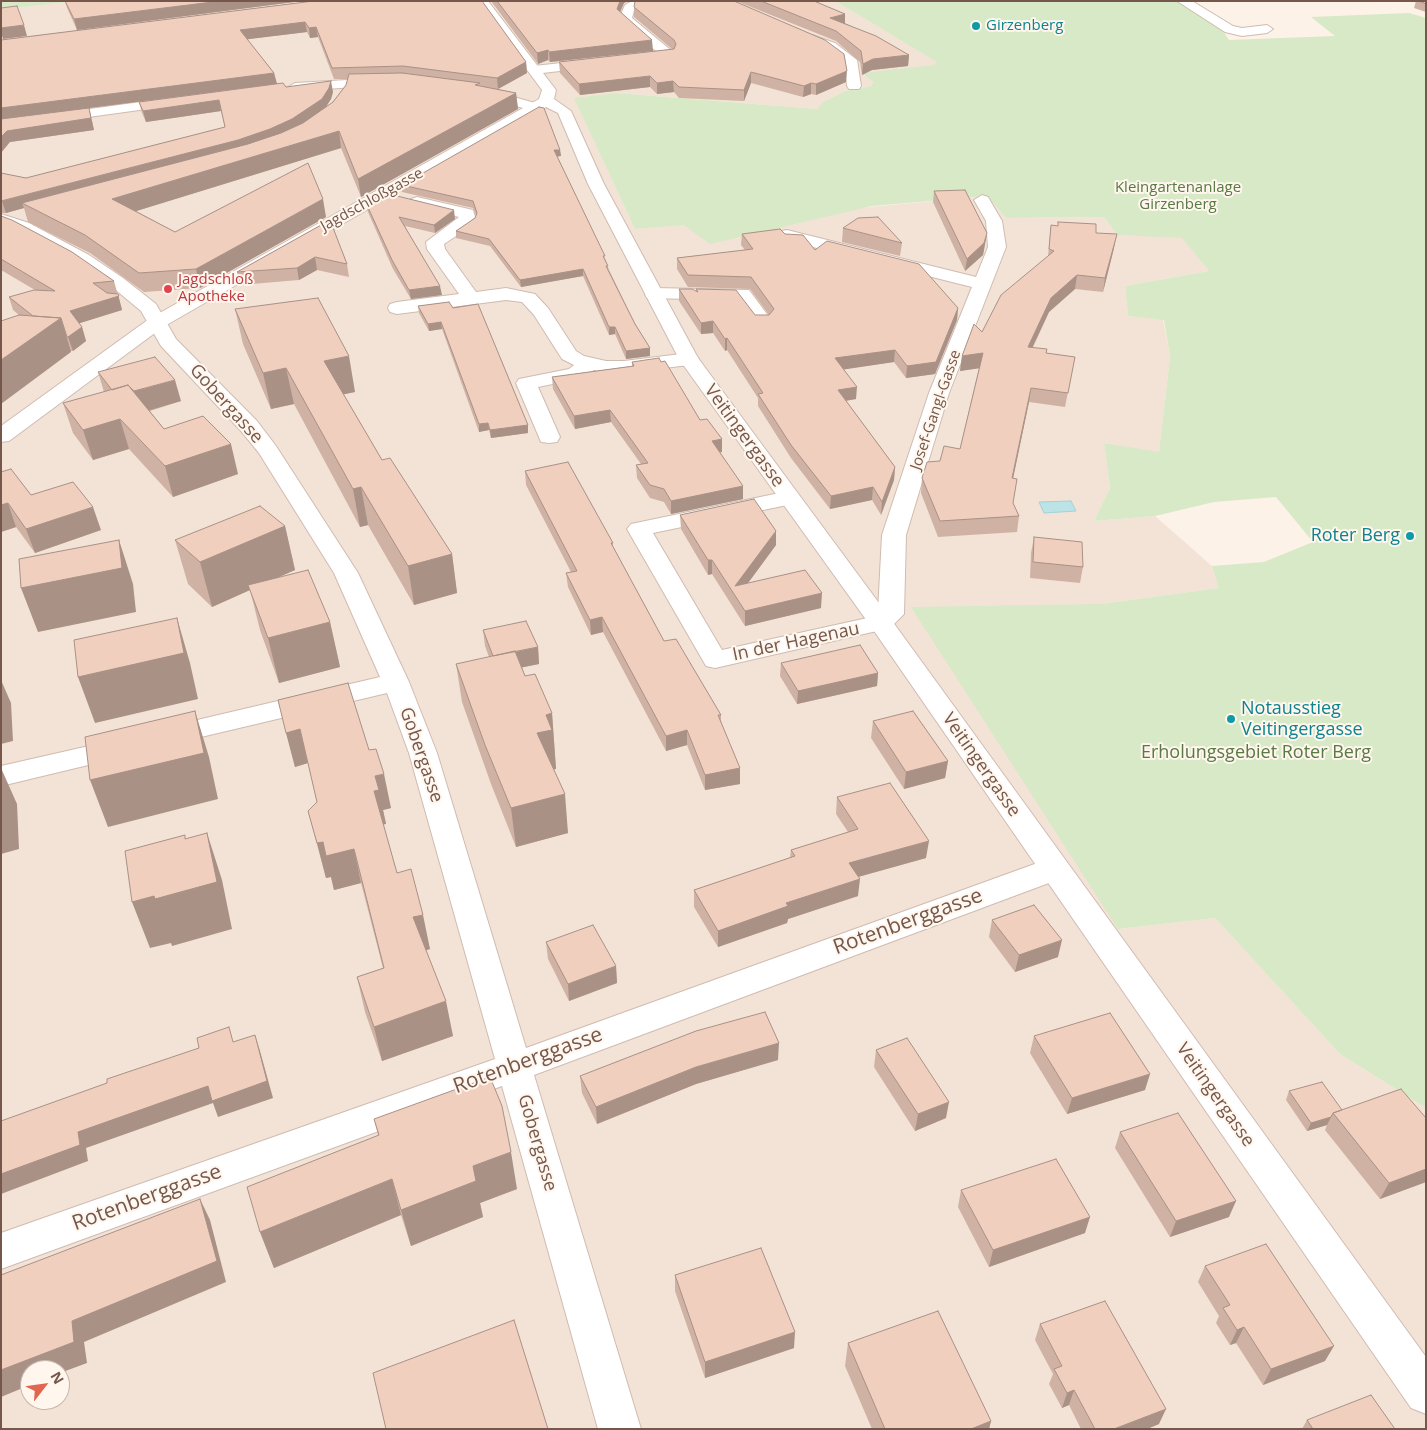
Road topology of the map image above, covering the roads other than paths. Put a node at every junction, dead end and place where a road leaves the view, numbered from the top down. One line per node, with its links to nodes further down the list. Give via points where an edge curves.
1 (482, 1): 6 (street, Veitingergasse)
2 (642, 1): 6 (street, via 629,8 625,19 668,55)
3 (1183, 1): 4 (street, via 1229,29 1242,32)
4 (1267, 28)
5 (797, 32): 8 (street, via 830,46 852,63)
6 (534, 70): 12 (street, Veitingergasse, via 550,90)
7 (396, 82): 9 (street, via 341,93 312,85)
8 (854, 86)
9 (278, 89)
10 (464, 90): 12 (street)
11 (193, 99): 13 (street)
12 (550, 109): 14 (street, Jagdschloßgasse); 20 (street, Veitingergasse, via 596,184)
13 (1, 126)
14 (383, 194): 21 (street, via 467,214 468,220 435,242 436,249); 24 (street, Jagdschloßgasse)
15 (982, 200): 19 (street, Josef-Gangl-Gasse, via 994,221 997,247)
16 (35, 213): 17 (street)
17 (5, 220): 24 (street, Gobergasse, via 83,259 149,308)
18 (787, 235): 19 (street)
19 (982, 284): 30 (street, Josef-Gangl-Gasse, via 939,393 894,535 891,614)
20 (654, 294): 23 (street, via 742,294); 25 (street, Veitingergasse)
21 (471, 298): 22 (street); 26 (street, via 506,294 528,298 569,355)
22 (397, 308)
23 (762, 321)
24 (156, 322): 27 (street, Jagdschloßgasse); 31 (street, Gobergasse, via 168,342 249,426 273,459 336,555 371,623)
25 (689, 359): 26 (street, via 624,366); 29 (street, Veitingergasse)
26 (589, 364): 28 (street, via 575,374 526,383)
27 (1, 436)
28 (549, 437)
29 (789, 498): 30 (street, Veitingergasse); 30 (street, In der Hagenau, via 639,529 715,660)
30 (881, 624): 33 (street, Veitingergasse)
31 (396, 682): 32 (street); 34 (street, Gobergasse, via 423,753)
32 (1, 776)
33 (1054, 869): 34 (street, Rotenberggasse); 36 (street, Veitingergasse)
34 (515, 1067): 35 (street, Rotenberggasse); 37 (street, Gobergasse)
35 (1, 1250)
36 (1426, 1393)
37 (620, 1429)

